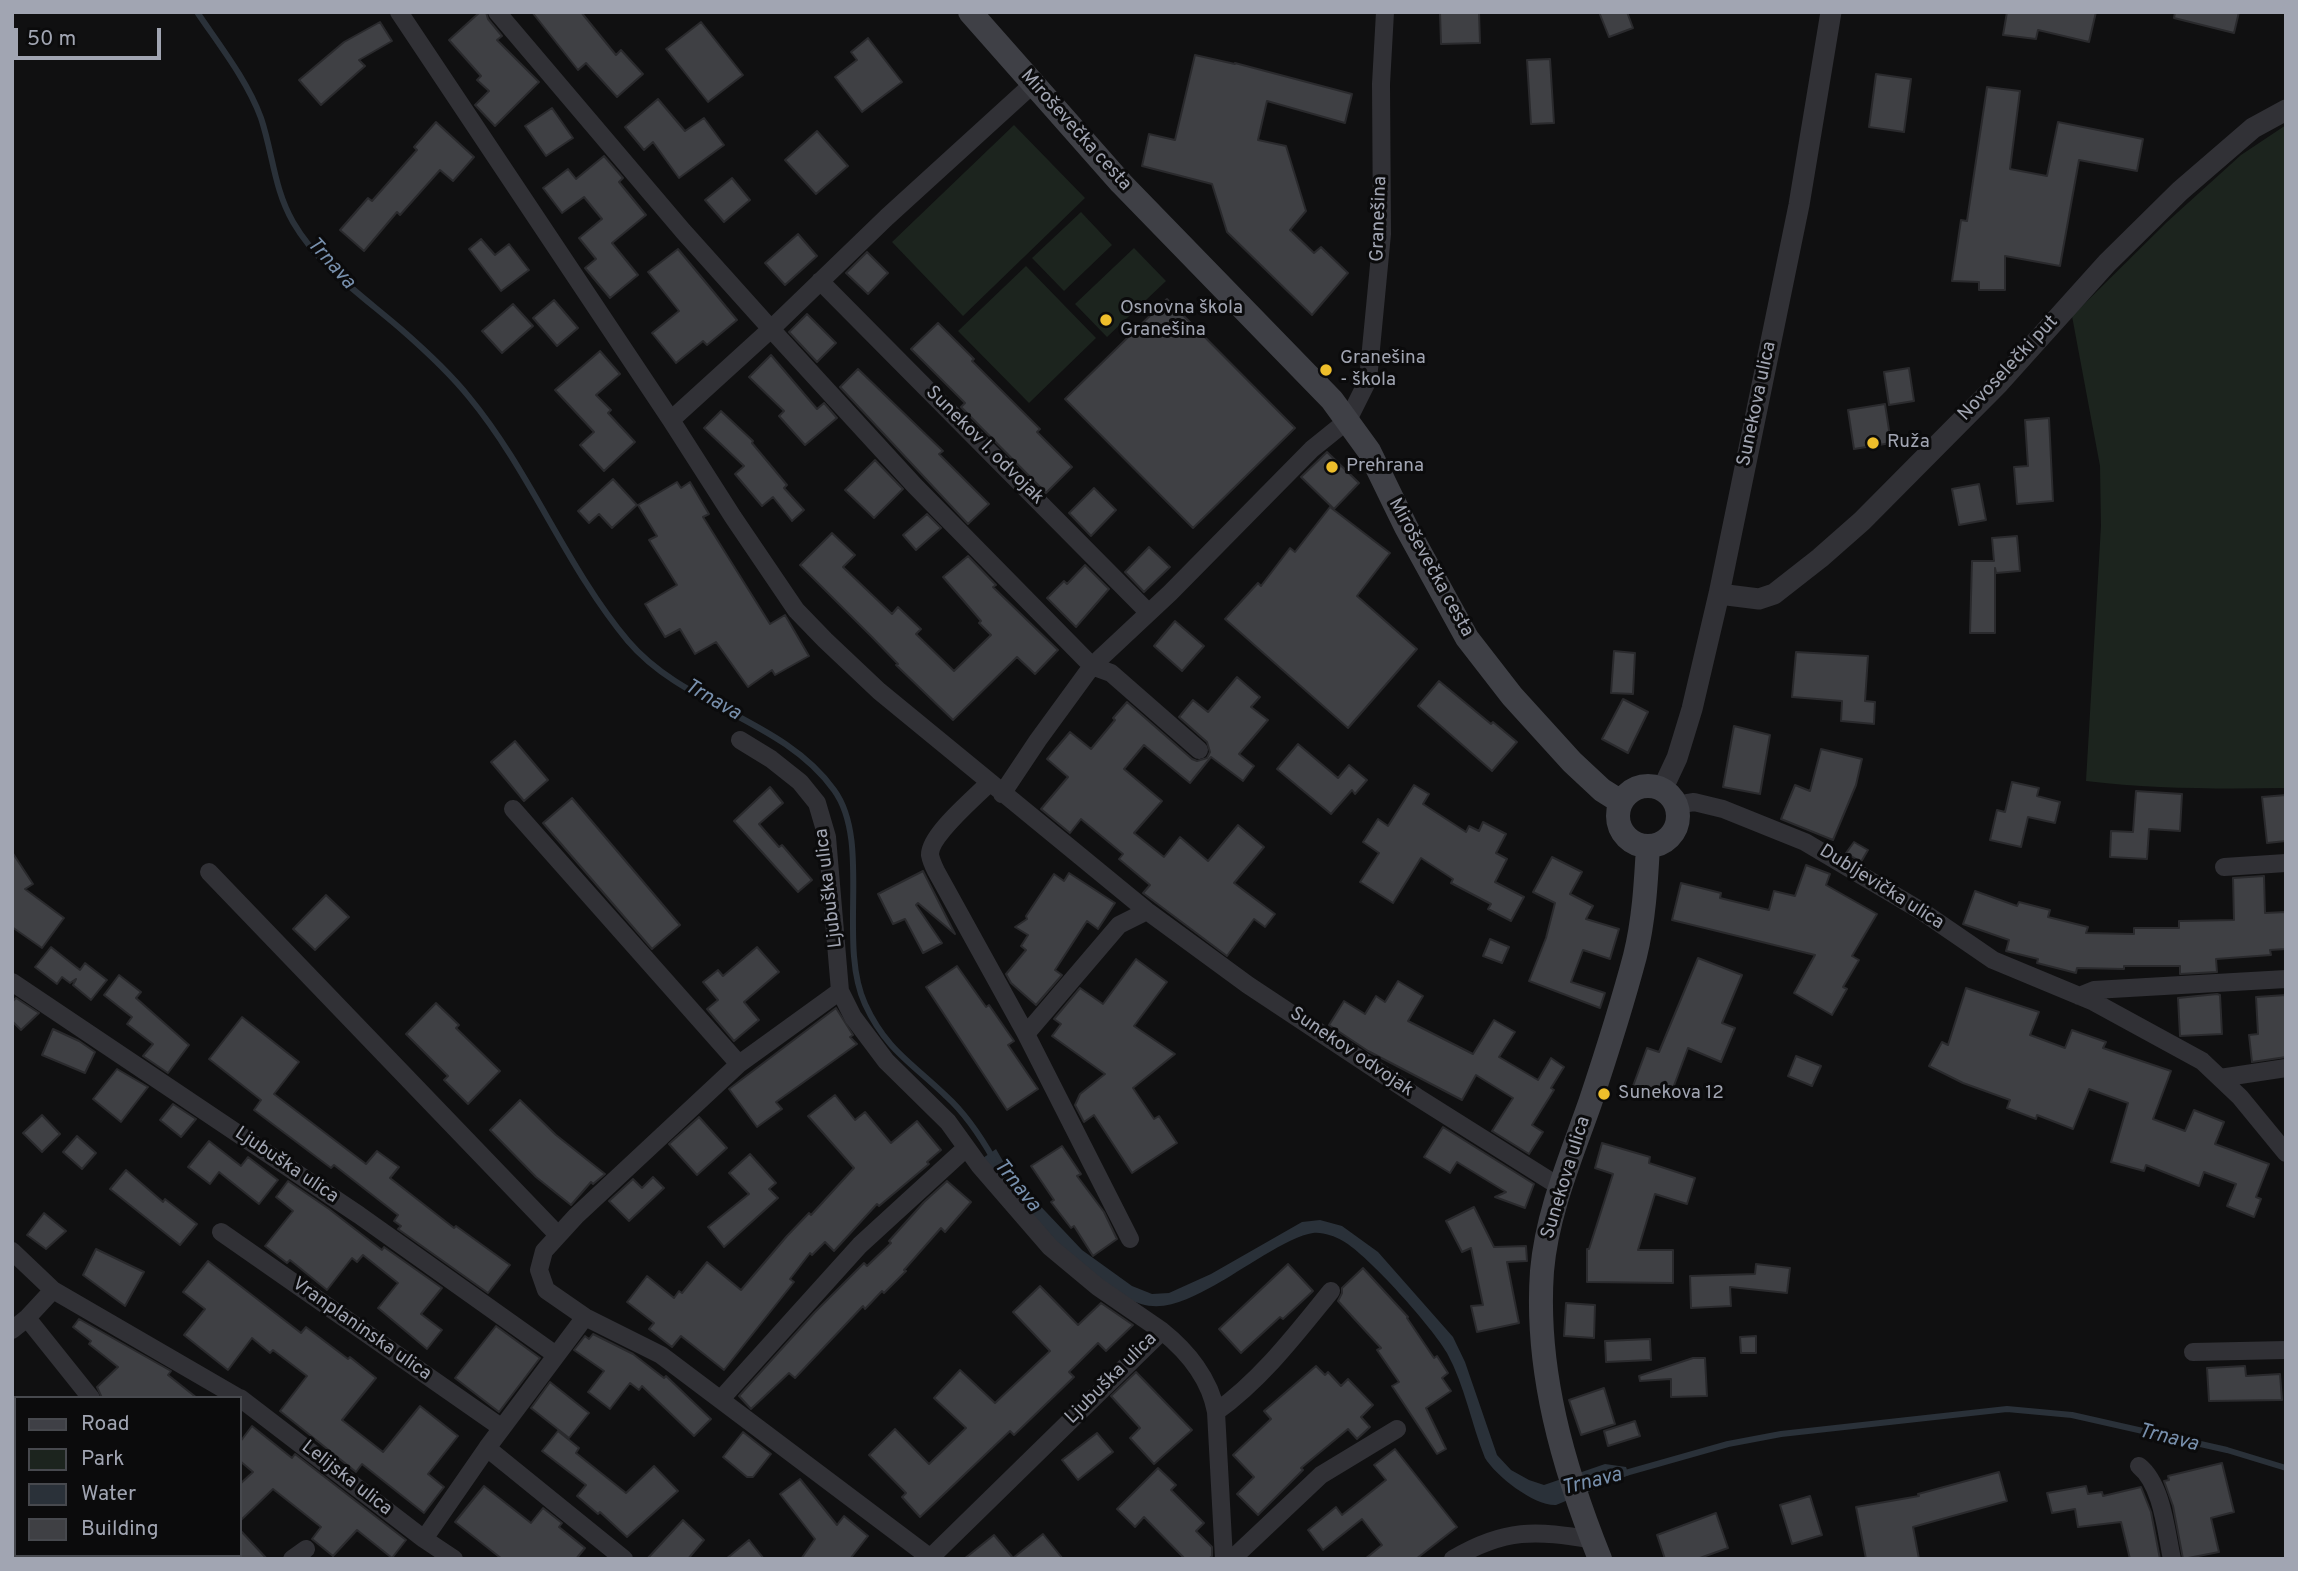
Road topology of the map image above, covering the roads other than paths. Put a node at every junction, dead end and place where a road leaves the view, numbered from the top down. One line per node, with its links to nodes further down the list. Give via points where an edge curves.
1 (399, 12): 10 (street)
2 (497, 12): 9 (street)
3 (970, 12): 6 (main road, Miroševečka cesta)
4 (1385, 12): 11 (street, Granešina, via 1382,234 1368,380)
5 (1831, 12): 12 (street, Sunekova ulica, via 1799,205)
6 (1033, 84): 8 (street); 11 (main road, Miroševečka cesta, via 1121,183)
7 (2286, 110): 12 (street, Novoselečki put, via 2253,128 2180,191 2107,262 1994,388 1820,558 1773,594 1759,599)
8 (820, 281): 9 (street); 13 (street, Sunekov I. odvojak)
9 (771, 329): 10 (street); 14 (street, via 924,496)
10 (671, 420): 17 (street, via 796,610 879,691)
11 (1348, 420): 13 (street, via 1312,449); 19 (main road, Miroševečka cesta, via 1369,451 1467,638 1572,762)
12 (1719, 594): 18 (street, Sunekova ulica)
13 (1148, 612): 14 (street)
14 (1091, 666): 16 (street, via 1111,673); 17 (street, via 1038,740)
15 (740, 740): 28 (street, Ljubuška ulica, via 800,782 817,803 827,837)
16 (1199, 750)
17 (996, 788): 25 (street, Sunekov odvojak); 30 (street, via 946,826 930,853)
18 (1669, 797): 19 (main road, via 1644,786); 21 (main road, via 1677,824 1666,839); 29 (street, Dubljevička ulica, via 1723,808 1805,842 1923,912 1993,961)
19 (1621, 802): 21 (main road, via 1622,832)
20 (513, 809): 31 (street)
21 (1648, 846): 36 (main road, Sunekova ulica, via 1636,954)
22 (2286, 863): 23 (street)
23 (2224, 867)
24 (209, 872): 38 (street)
25 (1147, 911): 30 (street, via 1119,925); 36 (street, Sunekov odvojak, via 1248,985)
26 (2286, 979): 29 (street, via 2094,990)
27 (12, 982): 49 (street, Ljubuška ulica, via 359,1215)
28 (840, 991): 31 (street, Ljubuška ulica); 34 (street, Ljubuška ulica, via 886,1061 948,1122)
29 (2079, 996): 33 (street, Dubljevička ulica, via 2202,1061)
30 (1027, 1034): 39 (street)
31 (740, 1064): 38 (street, Ljubuška ulica)
32 (2286, 1068): 33 (street)
33 (2220, 1078): 35 (street, Dubljevička ulica)
34 (967, 1148): 46 (street, Ljubuška ulica, via 1050,1247); 52 (street, via 860,1245)
35 (2285, 1152)
36 (1560, 1187): 60 (main road, Sunekova ulica, via 1542,1269 1541,1336 1547,1385 1569,1472)
37 (221, 1232): 55 (street, Vranplaninska ulica)
38 (558, 1236): 43 (street, Ljubuška ulica, via 544,1251 539,1270 545,1290)
39 (1130, 1239)
40 (12, 1251): 41 (street, Lelijska ulica)
41 (53, 1290): 44 (street); 51 (street, Lelijska ulica)
42 (1331, 1292): 54 (street, via 1259,1376)
43 (585, 1317): 49 (street); 52 (street, Ljubuška ulica, via 662,1354)
44 (27, 1318): 45 (street); 50 (street)
45 (12, 1330)
46 (1162, 1331): 54 (street, via 1189,1356); 61 (street, Ljubuška ulica)
47 (2286, 1350): 48 (street)
48 (2193, 1352)
49 (556, 1354): 55 (street)
50 (89, 1396)
51 (236, 1396)
52 (721, 1399): 61 (street, Ljubuška ulica)
53 (242, 1400): 59 (street, Lelijska ulica)
54 (1216, 1412): 64 (street)
55 (502, 1428): 57 (street)
56 (1397, 1429): 65 (street, via 1321,1475)
57 (487, 1448): 59 (street); 63 (street)
58 (2139, 1466): 67 (street, via 2154,1484)
59 (424, 1539): 62 (street, Lelijska ulica)
60 (1596, 1549): 66 (street, via 1555,1533 1527,1532 1499,1538)
61 (931, 1558)
62 (454, 1559)
63 (624, 1559)
64 (1224, 1559)
65 (1232, 1559)
66 (1453, 1559)
67 (2172, 1559)

